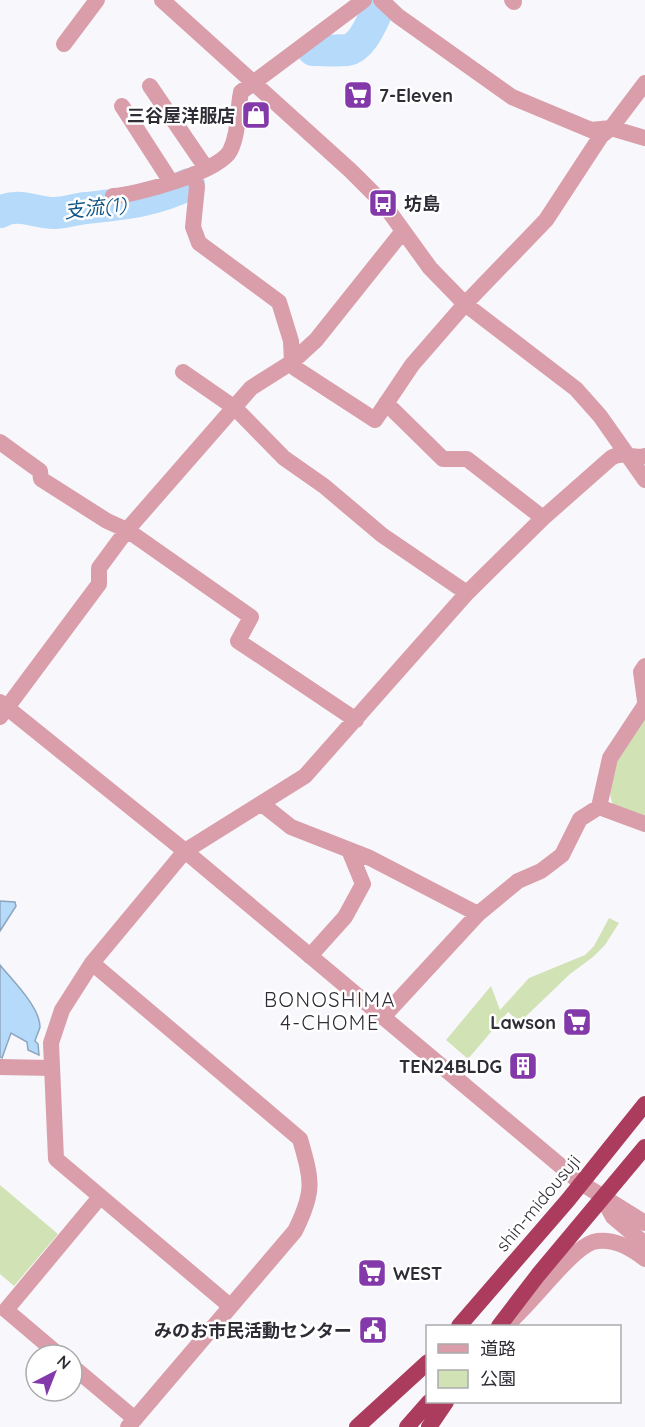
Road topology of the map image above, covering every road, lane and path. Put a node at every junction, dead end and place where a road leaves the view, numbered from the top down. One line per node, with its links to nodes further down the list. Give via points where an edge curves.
1 (97, 0): 5 (street)
2 (162, 0): 6 (street)
3 (364, 0): 6 (street)
4 (381, 0): 10 (street, via 512,97 591,130)
5 (64, 44)
6 (252, 82): 12 (street, via 241,92 230,152); 15 (street, via 351,171)
7 (645, 83): 10 (street)
8 (150, 86): 12 (street)
9 (122, 106): 13 (street)
10 (611, 128): 11 (street); 16 (street, via 546,220)
11 (645, 138)
12 (200, 171): 13 (street); 17 (street, via 193,227 199,243 279,302 291,341)
13 (171, 182): 14 (street, via 141,193)
14 (113, 196)
15 (404, 231): 16 (street, via 430,268); 17 (street, via 316,340)
16 (465, 304): 19 (street, via 412,365); 22 (street, via 576,389)
17 (292, 362): 19 (street, via 295,368 375,420); 20 (street, via 251,388)
18 (183, 372): 20 (street)
19 (386, 403): 25 (street, via 443,459 467,459)
20 (235, 408): 26 (street); 27 (street, via 284,458 382,535)
21 (0, 442): 26 (street, via 40,471 41,478 107,522)
22 (626, 454): 23 (street); 24 (street); 25 (street, via 611,458)
23 (645, 456)
24 (645, 480)
25 (543, 518): 27 (street)
26 (127, 530): 30 (street, via 99,568 99,584); 31 (street, via 252,617 238,641)
27 (467, 592): 31 (street)
28 (645, 666): 29 (street, via 641,672)
29 (645, 703): 33 (street, via 610,758)
30 (2, 709): 36 (street)
31 (356, 720): 32 (street, via 305,776)
32 (262, 804): 35 (street, via 291,827); 36 (street)
33 (599, 807): 34 (street); 37 (street, via 580,819 562,855 541,871 518,881)
34 (645, 824)
35 (349, 850): 37 (street); 38 (street, via 363,884 345,917)
36 (185, 851): 38 (street); 39 (street)
37 (478, 914): 40 (street)
38 (310, 956): 40 (street)
39 (92, 963): 42 (street, via 62,1010 51,1043); 51 (street, via 300,1139 311,1177 307,1206 295,1231)
40 (383, 1017): 45 (street)
41 (0, 1067): 42 (street)
42 (51, 1068): 46 (street, via 56,1159)
43 (645, 1104): 45 (highway, shin-midousuji)
44 (645, 1147): 47 (highway)
45 (581, 1183): 47 (street); 52 (highway, shin-midousuji)
46 (100, 1197): 51 (street); 55 (street, via 6,1310)
47 (603, 1198): 48 (street); 49 (street, via 613,1217); 53 (highway)
48 (645, 1223)
49 (645, 1244)
50 (645, 1259): 54 (street, via 618,1243 591,1243 571,1258)
51 (230, 1306): 61 (street)
52 (460, 1325)
53 (500, 1325)
54 (506, 1325)
55 (45, 1343)
56 (426, 1364): 62 (highway)
57 (426, 1364): 63 (highway)
58 (84, 1377): 61 (street)
59 (427, 1403): 64 (highway)
60 (445, 1403): 65 (highway)
61 (132, 1423)
62 (357, 1427)
63 (374, 1427)
64 (407, 1427)
65 (429, 1427)

